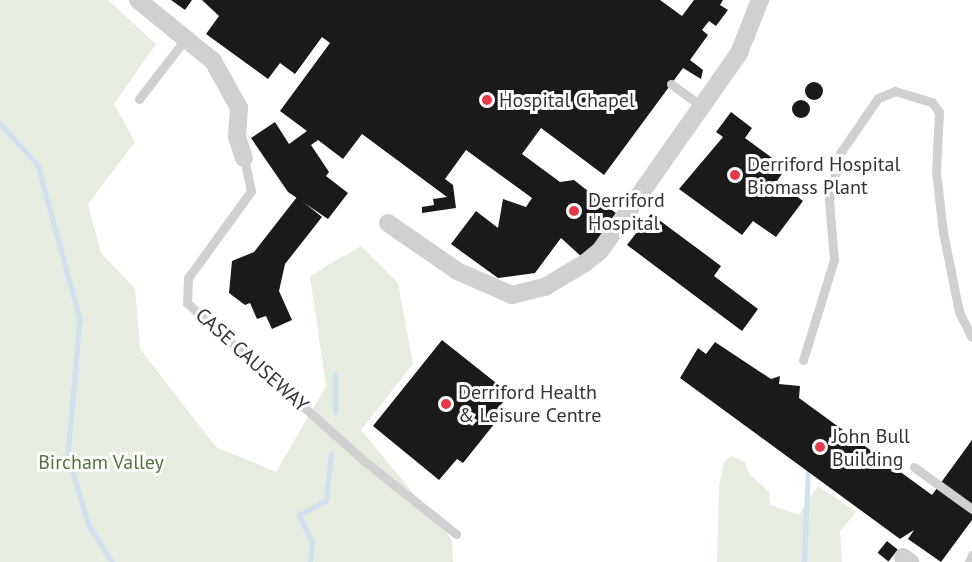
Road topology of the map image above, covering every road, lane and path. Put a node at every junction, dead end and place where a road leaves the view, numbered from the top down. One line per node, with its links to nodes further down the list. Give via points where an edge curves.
1 (138, 0): 3 (street)
2 (760, 0): 6 (street, via 747,41)
3 (186, 38): 5 (lane); 7 (street, CASE CAUSEWAY, via 213,61 239,108 237,137)
4 (671, 84): 6 (lane)
5 (139, 99)
6 (699, 104): 8 (street, via 600,251 545,287 512,295 457,271)
7 (244, 158): 13 (lane, CASE CAUSEWAY, via 251,191 188,278 188,303 363,460)
8 (388, 223)
9 (972, 337): 10 (lane, via 959,312 943,232 936,171 939,112 932,102 895,91 879,98 840,153 829,200 834,260)
10 (803, 360)
11 (914, 467): 12 (lane)
12 (972, 509)
13 (456, 534)
14 (972, 555): 15 (lane)
15 (969, 562)

